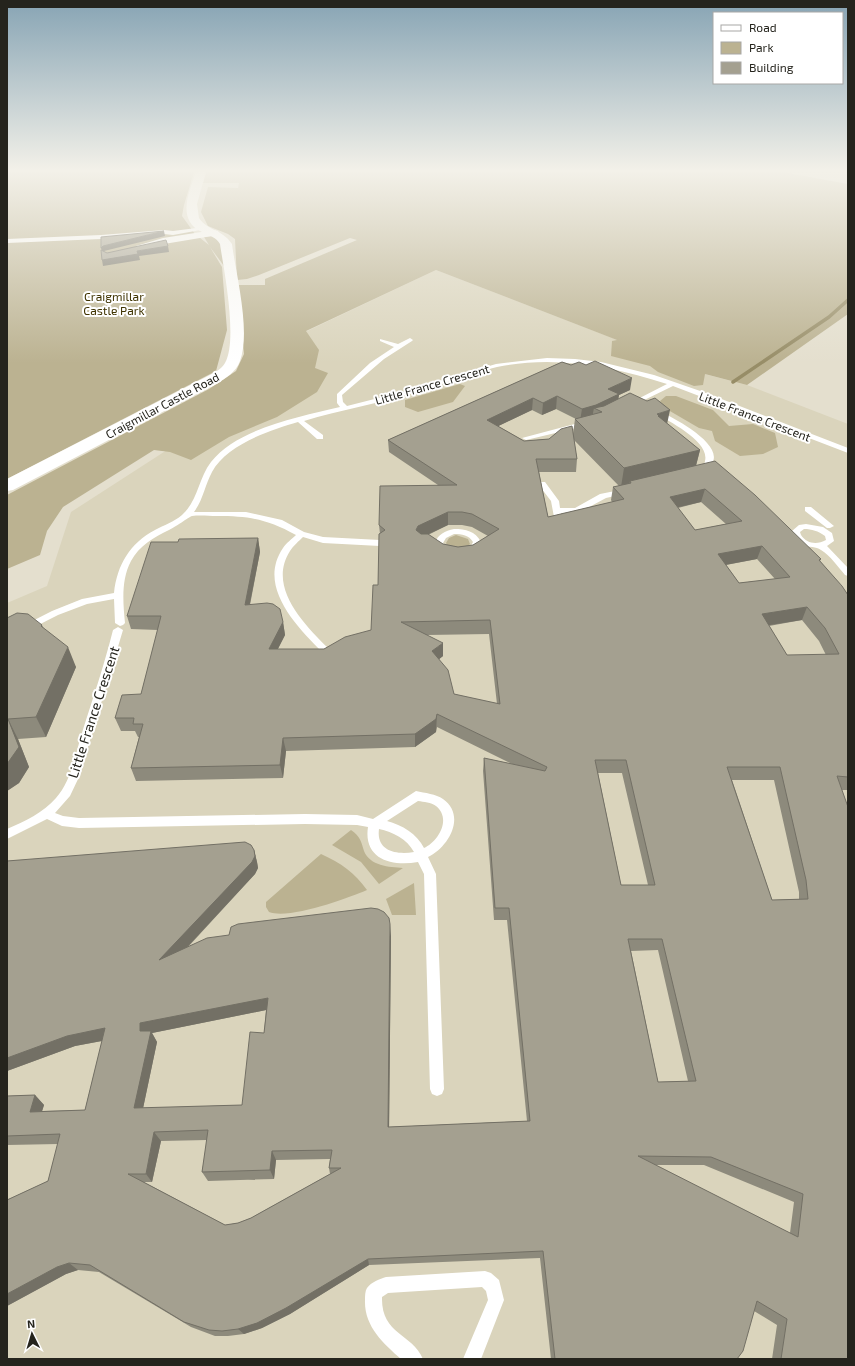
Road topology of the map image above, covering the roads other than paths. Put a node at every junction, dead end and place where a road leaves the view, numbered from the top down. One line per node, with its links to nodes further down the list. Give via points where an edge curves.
1 (116, 236): 4 (lane)
2 (187, 236): 5 (street)
3 (217, 236): 20 (street, Craigmillar Castle Road, via 226,244 237,329 233,362 222,374 202,386)
4 (7, 240)
5 (131, 249)
6 (382, 340): 8 (lane)
7 (410, 340): 8 (lane)
8 (398, 346): 11 (lane, via 375,362 339,395 340,404)
9 (672, 384): 10 (lane); 11 (lane, Little France Crescent, via 607,364 534,360 484,368 423,388); 17 (lane, Little France Crescent)
10 (645, 405): 12 (lane); 18 (lane, via 690,432 709,450 710,465)
11 (345, 408): 13 (lane, Little France Crescent)
12 (620, 410)
13 (299, 420): 15 (lane); 24 (lane, Little France Crescent, via 262,432 220,456 208,469 198,501)
14 (597, 421): 16 (lane)
15 (320, 437)
16 (526, 438)
17 (847, 450)
18 (693, 474)
19 (542, 484): 23 (lane, via 555,501)
20 (7, 486)
21 (631, 490): 23 (lane, via 603,496 577,510)
22 (808, 509): 26 (lane)
23 (557, 511): 25 (lane)
24 (189, 514): 27 (lane, via 246,514 279,522); 33 (lane, Little France Crescent, via 140,544 127,558 119,578)
25 (559, 523)
26 (830, 526)
27 (301, 534): 29 (lane, via 323,540); 35 (lane, via 286,549 280,564 278,585 293,616)
28 (439, 542): 30 (lane)
29 (380, 543)
30 (428, 543)
31 (822, 546): 32 (lane)
32 (848, 573)
33 (120, 595): 34 (lane, via 85,601 55,613); 36 (lane, Little France Crescent, via 119,626 78,764 61,799)
34 (7, 638)
35 (325, 650)
36 (46, 814): 37 (lane, via 62,822 79,823 305,818 357,820); 38 (lane, Little France Crescent)
37 (374, 824): 39 (lane, via 395,828 416,845); 39 (lane, via 373,839 380,851 392,859); 39 (lane, via 416,796 435,798 446,808 450,823 446,837)
38 (7, 834)
39 (422, 856): 40 (lane, via 430,874)
40 (438, 1089)
41 (414, 1359): 42 (lane, via 379,1326 372,1307 374,1292 386,1285 485,1279 493,1286 496,1300)
42 (472, 1359)

